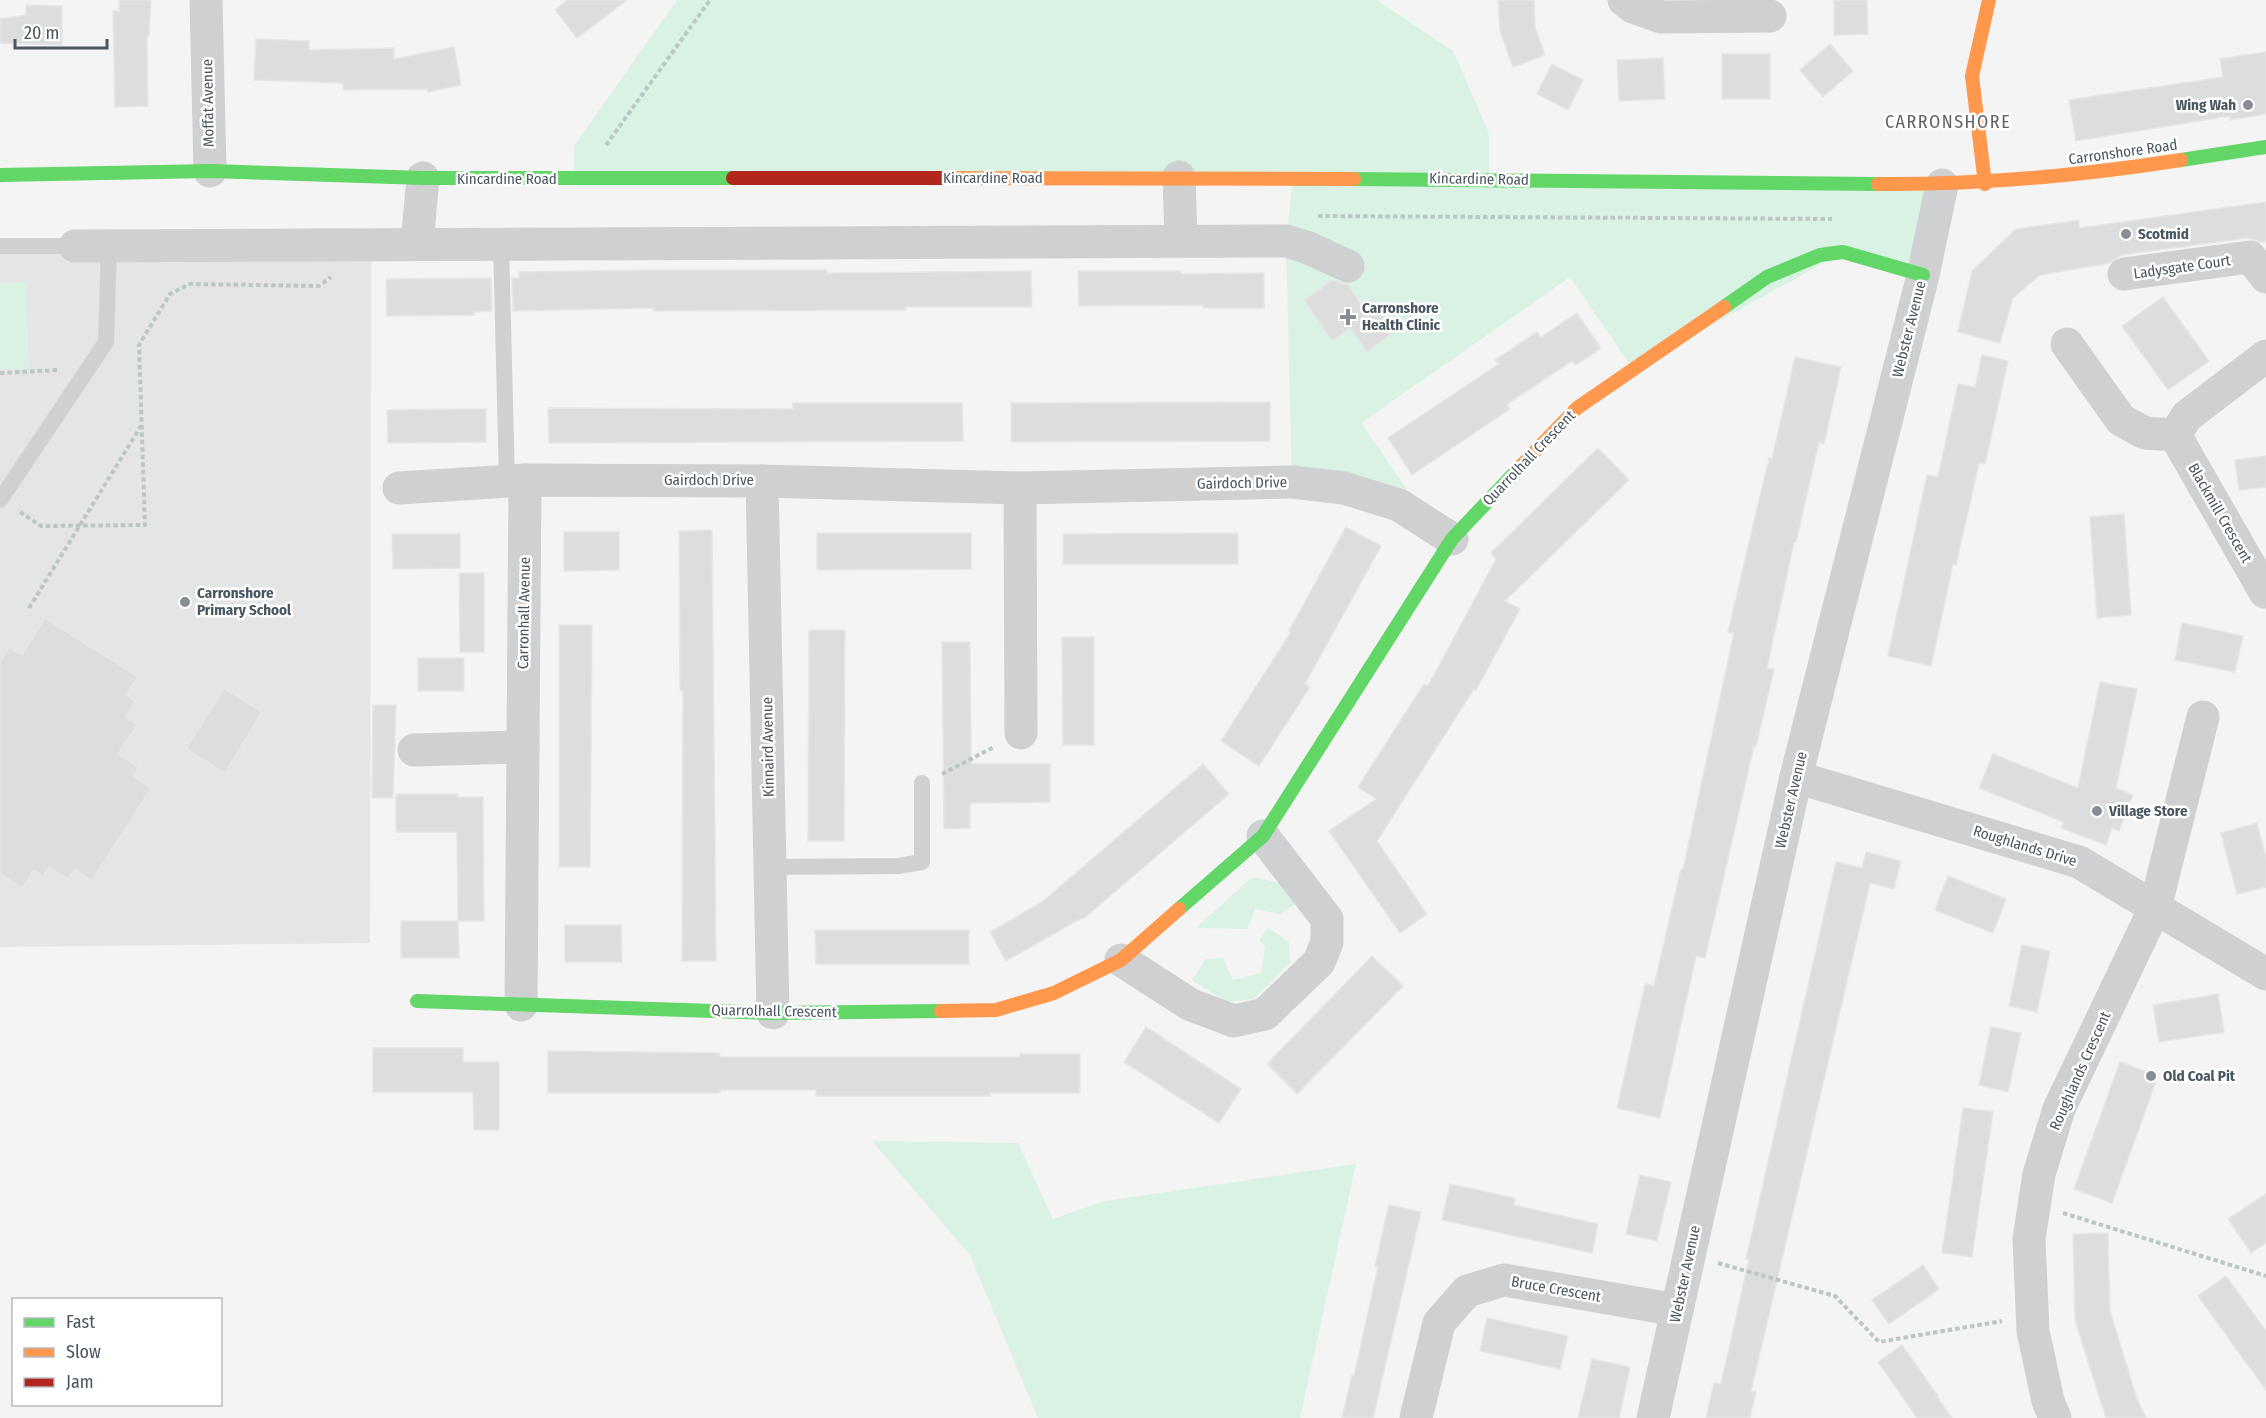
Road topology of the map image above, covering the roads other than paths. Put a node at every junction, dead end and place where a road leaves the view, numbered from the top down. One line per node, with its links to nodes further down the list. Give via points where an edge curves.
1 (206, 0): 6 (street, Moffat Avenue)
2 (1624, 0): 4 (street, via 1632,8 1661,17)
3 (1989, 0): 10 (street, via 1972,76)
4 (1770, 16)
5 (2266, 147): 10 (street, Carronshore Road, via 2061,178)
6 (210, 171): 7 (street, Kincardine Road); 9 (street, Kincardine Road)
7 (0, 175)
8 (1179, 177): 9 (street, Kincardine Road); 11 (street, Kincardine Road); 12 (street)
9 (423, 178): 13 (street)
10 (1985, 184): 11 (street, Kincardine Road)
11 (1942, 185): 20 (street, Webster Avenue)
12 (1182, 241): 14 (street); 18 (street, via 1286,242)
13 (417, 244): 14 (street); 17 (street)
14 (501, 244): 25 (lane)
15 (0, 246): 16 (lane)
16 (75, 246): 17 (street)
17 (109, 246): 29 (lane, via 106,342)
18 (1348, 266)
19 (2124, 274): 21 (street, Ladysgate Court, via 2250,257)
20 (1923, 275): 30 (street, Quarrolhall Crescent, via 1843,252 1820,255 1767,277 1576,408); 36 (street, Webster Avenue)
21 (2266, 277)
22 (2067, 344): 24 (street, via 2121,420 2145,433)
23 (2266, 356): 24 (street, via 2187,416)
24 (2175, 435): 31 (street, Blackmill Crescent)
25 (516, 481): 26 (street, Gairdoch Drive); 27 (street, Gairdoch Drive); 34 (street, Carronhall Avenue)
26 (762, 481): 28 (street, Gairdoch Drive); 39 (street, Kinnaird Avenue)
27 (399, 488)
28 (1020, 488): 30 (street, Gairdoch Drive, via 1292,482 1334,486 1400,505); 33 (street)
29 (0, 499)
30 (1452, 539): 38 (street, Quarrolhall Crescent)
31 (2265, 592)
32 (2203, 717): 40 (street, Roughlands Crescent)
33 (1021, 733)
34 (523, 747): 35 (street); 44 (street, Carronhall Avenue)
35 (414, 750)
36 (1796, 777): 40 (street, Roughlands Drive, via 2079,862); 46 (street, Webster Avenue)
37 (922, 783): 39 (lane, via 922,862 898,866)
38 (1263, 836): 41 (street, Quarrolhall Crescent); 41 (street, via 1327,919 1327,942 1319,962 1265,1014 1234,1021 1191,1005)
39 (770, 867): 45 (street, Kinnaird Avenue)
40 (2156, 908): 42 (street, Roughlands Drive); 49 (street, Roughlands Crescent, via 2059,1108 2039,1174 2029,1239 2033,1331)
41 (1121, 960): 45 (street, Quarrolhall Crescent, via 1054,993 996,1010)
42 (2266, 974)
43 (417, 1001): 44 (street, Quarrolhall Crescent)
44 (521, 1005): 45 (street, Quarrolhall Crescent)
45 (773, 1012)
46 (1677, 1310): 47 (street, Bruce Crescent, via 1504,1280 1467,1291 1439,1323); 48 (street, Webster Avenue)
47 (1416, 1418)
48 (1653, 1418)
49 (2055, 1418)

